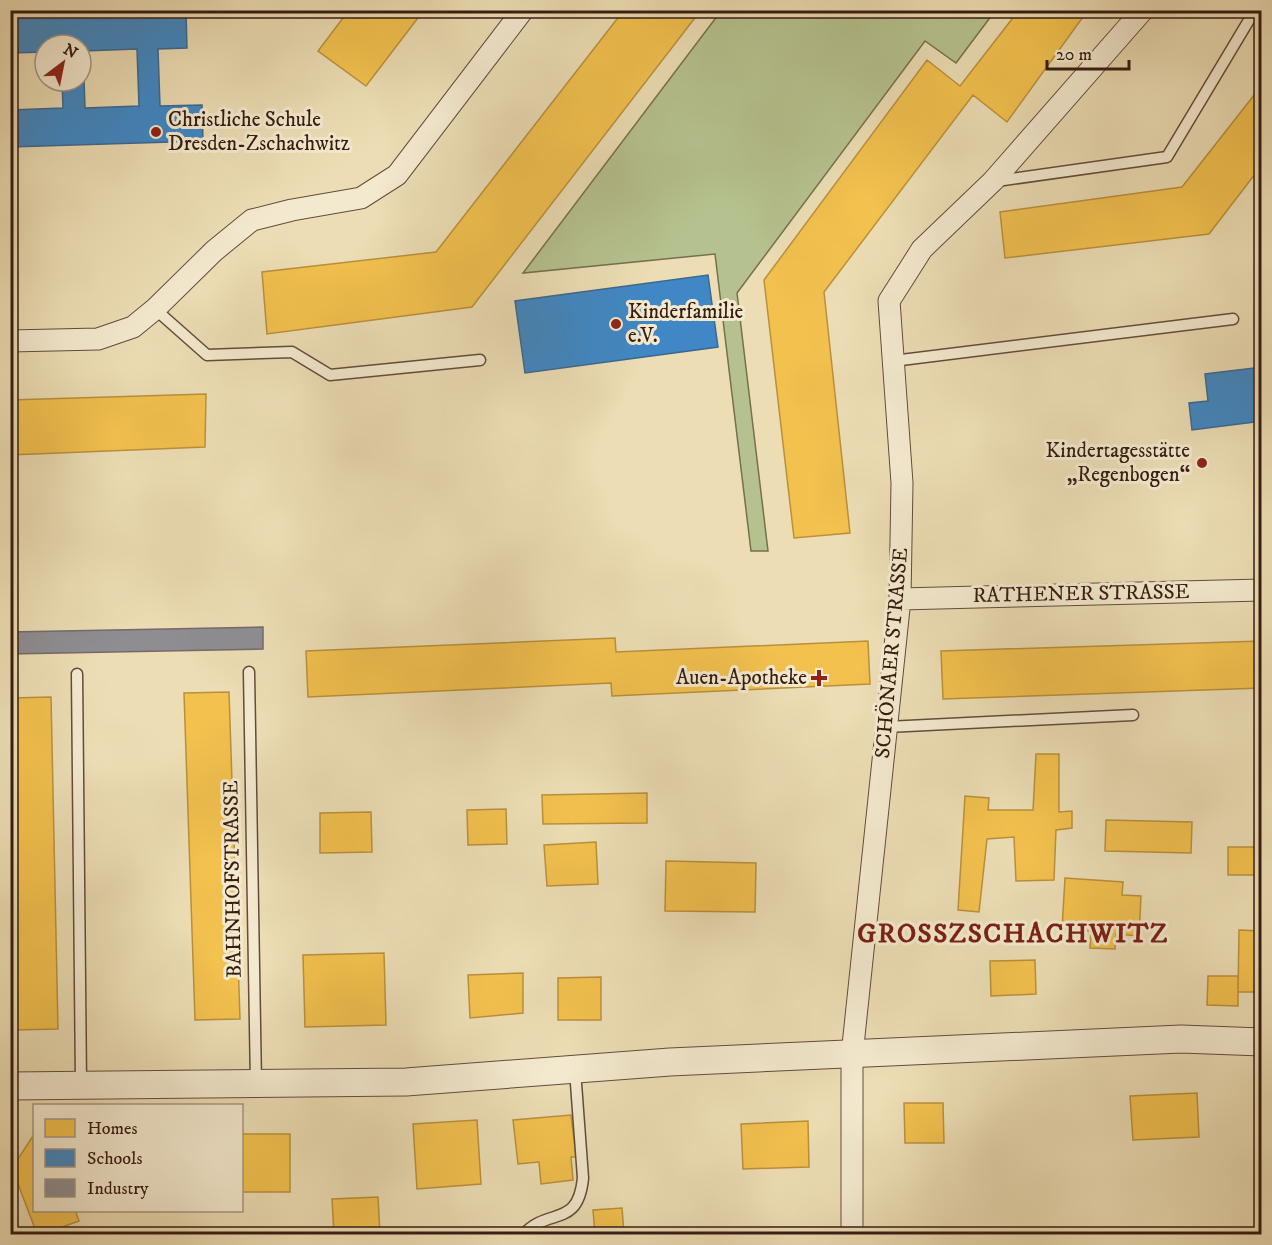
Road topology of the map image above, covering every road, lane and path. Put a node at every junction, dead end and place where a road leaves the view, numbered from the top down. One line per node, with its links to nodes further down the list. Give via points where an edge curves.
1 (523, 10): 5 (street, via 397,175 361,198 252,220)
2 (1143, 10): 4 (street, SCHÖNAER STRASSE)
3 (1255, 10): 4 (lane, via 1167,157)
4 (993, 181): 9 (street, SCHÖNAER STRASSE, via 922,249 889,301)
5 (155, 309): 7 (street, via 133,327 98,339); 8 (lane, via 207,355 292,352 330,375)
6 (1233, 319): 9 (lane)
7 (10, 341)
8 (480, 360)
9 (893, 361): 11 (street, SCHÖNAER STRASSE, via 902,483)
10 (1262, 590): 11 (street, RATHENER STRASSE)
11 (900, 598): 15 (street, SCHÖNAER STRASSE)
12 (249, 672): 20 (lane, BAHNHOFSTRASSE)
13 (77, 674): 19 (lane)
14 (1133, 715): 15 (lane)
15 (887, 727): 17 (street, SCHÖNAER STRASSE)
16 (1262, 1042): 17 (street, via 1181,1039)
17 (852, 1055): 18 (street); 23 (street, SCHÖNAER STRASSE)
18 (575, 1069): 20 (street, via 406,1082); 22 (lane, via 582,1193 576,1206 565,1214)
19 (81, 1085): 20 (street); 21 (street)
20 (256, 1085)
21 (10, 1086)
22 (524, 1234)
23 (852, 1234)

